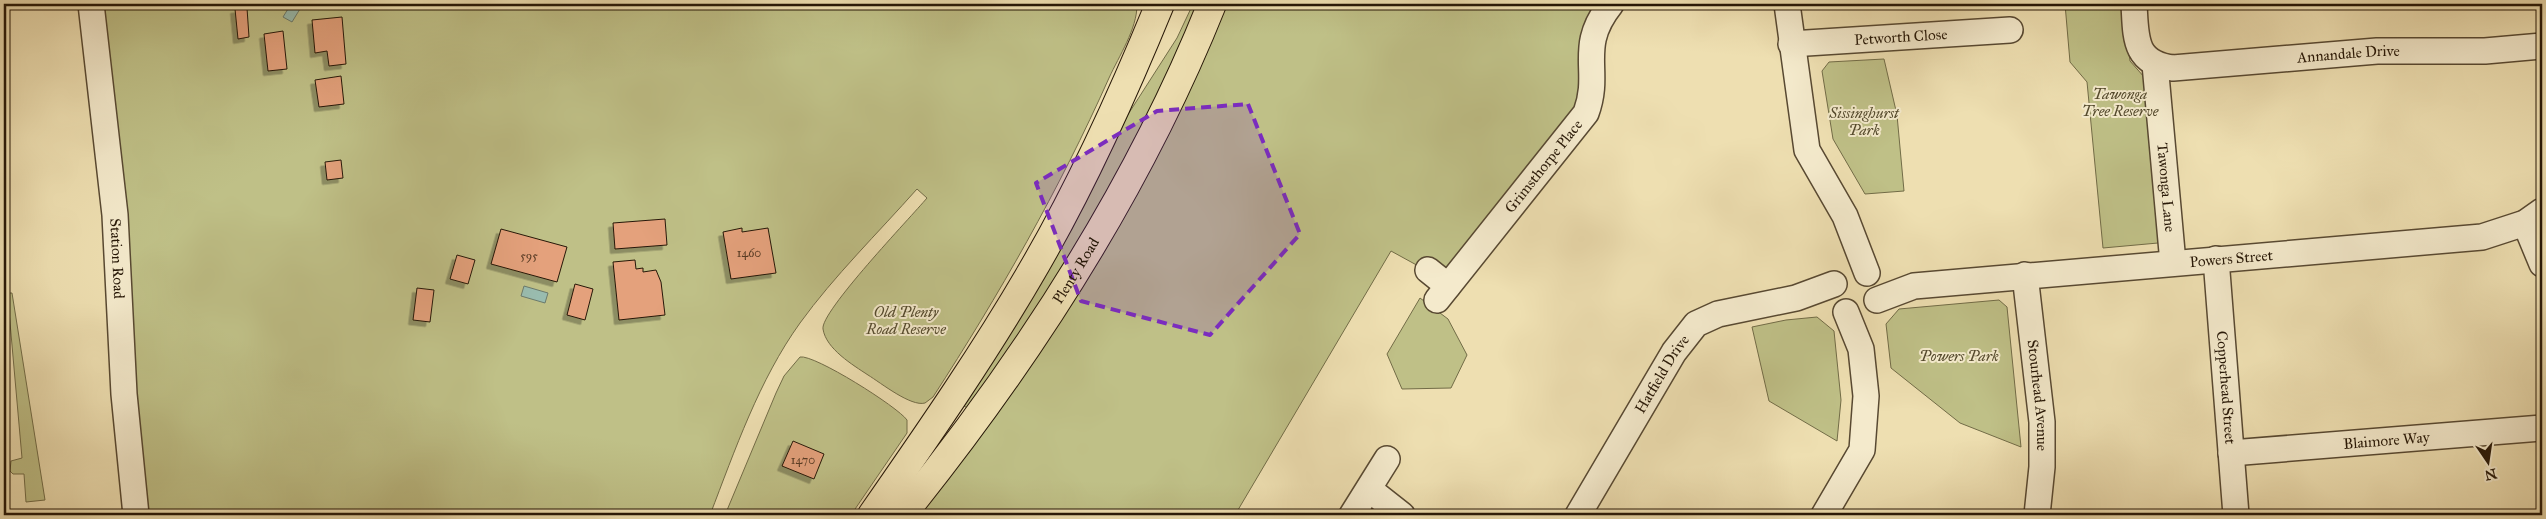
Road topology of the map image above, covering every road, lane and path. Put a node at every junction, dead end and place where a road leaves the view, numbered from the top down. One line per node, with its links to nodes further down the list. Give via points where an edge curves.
1 (91, 4): 22 (street, Station Road, via 115,216 124,394)
2 (1160, 4): 23 (main road, via 1096,148 1036,263 934,426)
3 (1212, 4): 24 (main road, Plenty Road, via 1180,79 1073,276 940,468)
4 (1611, 4): 15 (street, Grimsthorpe Place, via 1595,28 1590,102 1586,113 1443,293)
5 (1787, 4): 8 (street)
6 (2134, 4): 10 (street, via 2139,48)
7 (2010, 30): 8 (street, Petworth Close)
8 (1791, 44): 17 (street, via 1807,150 1838,203 1849,230)
9 (2542, 46): 10 (street, Annandale Drive, via 2485,51 2377,51)
10 (2164, 66): 13 (street, Tawonga Lane, via 2160,111)
11 (2534, 217): 12 (street, Powers Street, via 2502,232 2457,240); 14 (street)
12 (2216, 259): 13 (street, Powers Street); 19 (street, Copperhead Street)
13 (2173, 263): 16 (street, Powers Street)
14 (2542, 264)
15 (1428, 270)
16 (2025, 275): 17 (street, Powers Street); 29 (street, Stourhead Avenue, via 2042,422)
17 (1856, 292): 27 (street, Hatfield Drive, via 1796,298 1718,314 1704,319 1689,331); 28 (street, via 1866,396 1862,450)
18 (2542, 428): 19 (street, Blaimore Way)
19 (2231, 453): 30 (street, Copperhead Street)
20 (1387, 459): 21 (street)
21 (1369, 488): 25 (street); 26 (street)
22 (136, 515)
23 (872, 515)
24 (902, 515)
25 (1352, 515)
26 (1402, 515)
27 (1578, 515)
28 (1824, 515)
29 (2037, 515)
30 (2236, 515)

